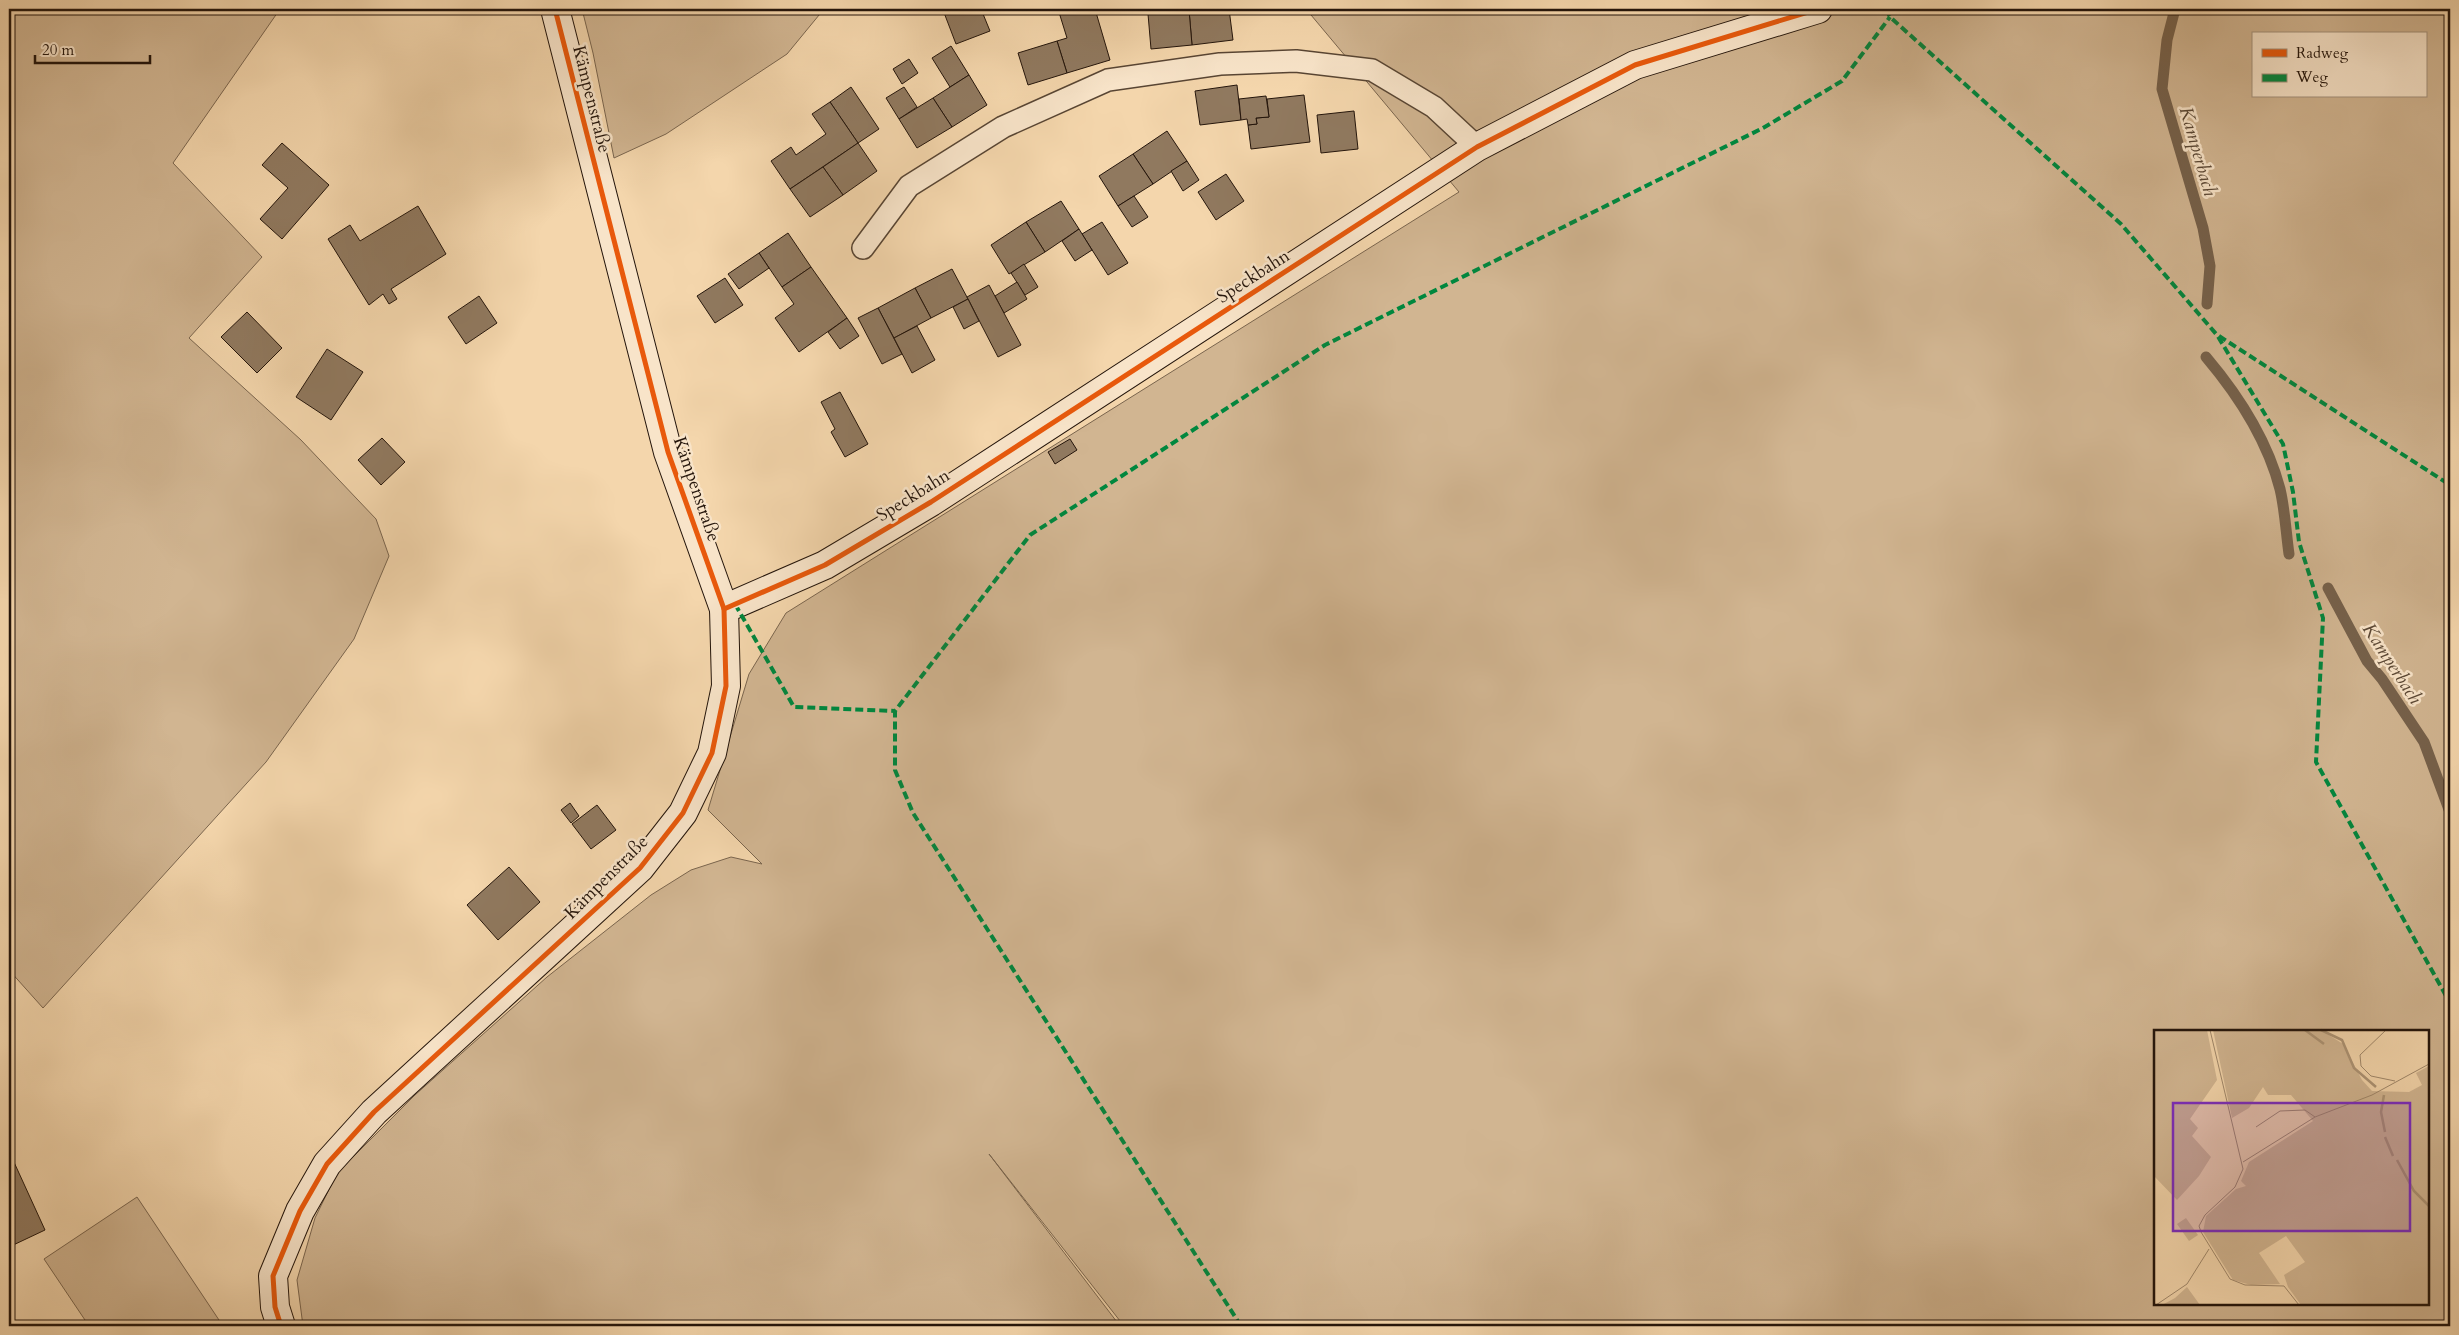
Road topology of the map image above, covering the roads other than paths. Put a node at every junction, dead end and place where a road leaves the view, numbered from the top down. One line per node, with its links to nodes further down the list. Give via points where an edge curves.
1 (555, 9): 5 (street, Kämpenstraße, via 668,452)
2 (1818, 9): 3 (street, Speckbahn, via 1635,65)
3 (1477, 147): 4 (lane, via 1434,107 1372,70 1296,61 1220,64 1108,80 1003,127 909,186); 5 (street, Speckbahn, via 931,502 825,565)
4 (863, 248)
5 (724, 609): 6 (street, Kämpenstraße, via 726,686 712,753 683,813 640,868 374,1112 327,1164 300,1211 273,1276 275,1307)
6 (281, 1326)

